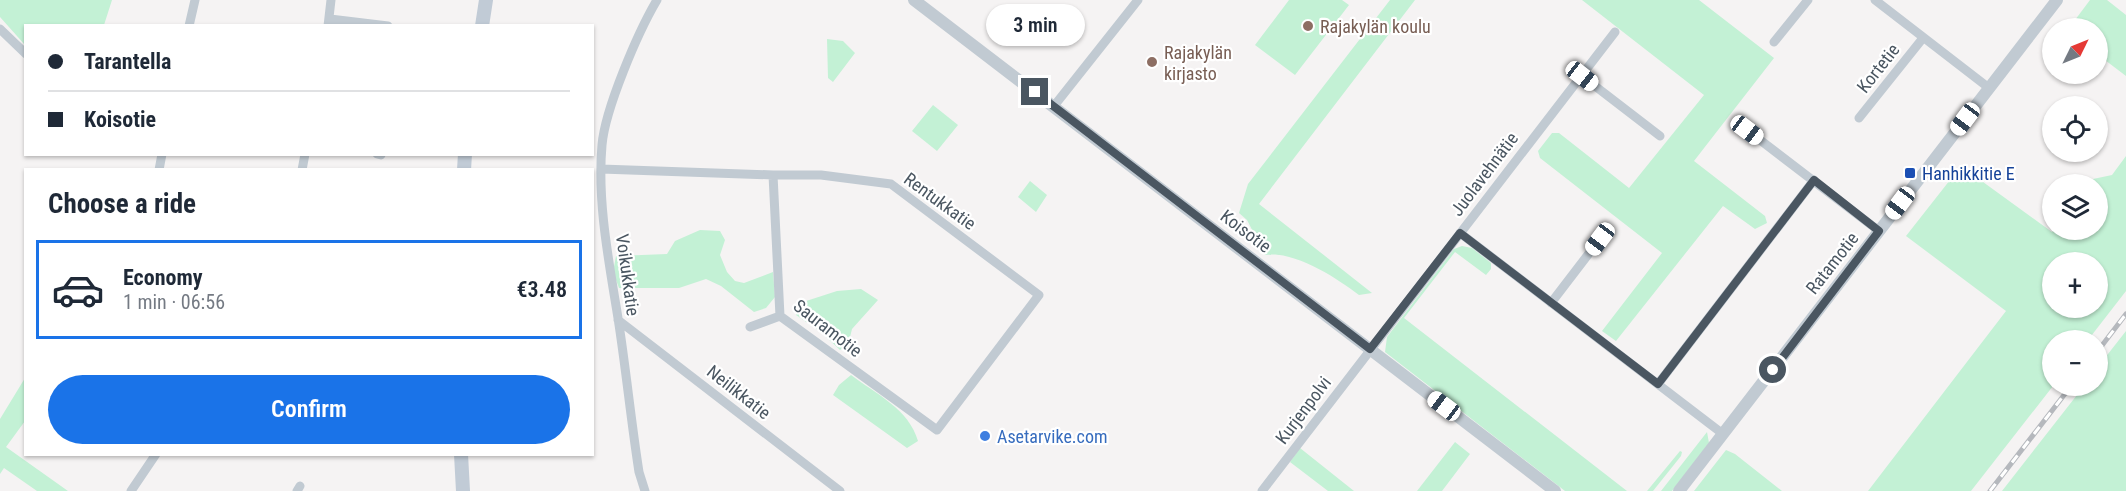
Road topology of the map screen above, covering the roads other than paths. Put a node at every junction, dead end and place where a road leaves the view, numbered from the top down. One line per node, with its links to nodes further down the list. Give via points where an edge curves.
1 (195, 0): 11 (street)
2 (331, 0): 10 (street)
3 (486, 0): 13 (main road)
4 (657, 0): 25 (street, Voikukkatie, via 629,59 610,113 602,142)
5 (914, 0): 21 (street, Koisotie)
6 (1138, 0): 21 (street)
7 (1808, 0): 17 (street)
8 (1875, 0): 16 (street)
9 (2057, 0): 20 (street, Ratamotie)
10 (329, 22): 12 (street)
11 (189, 24)
12 (358, 24)
13 (482, 24)
14 (0, 29): 18 (street)
15 (1615, 32): 19 (street, Juolavehnätie)
16 (1923, 38): 20 (street); 22 (street, Kortetie)
17 (1774, 42)
18 (24, 52)
19 (1582, 76): 24 (street); 29 (street, Juolavehnätie)
20 (1989, 88): 28 (street, Ratamotie)
21 (1054, 106): 35 (street, Koisotie)
22 (1860, 118)
23 (1747, 130): 27 (street)
24 (1660, 136)
25 (601, 168): 26 (street, Rentukkatie); 33 (street, Voikukkatie, via 608,261)
26 (774, 175): 32 (street, Sauramotie); 37 (street, Rentukkatie, via 821,175 891,184 1038,295)
27 (1814, 180): 28 (street); 36 (street)
28 (1879, 231): 38 (street, Ratamotie)
29 (1460, 233): 31 (street); 35 (street, Juolavehnätie)
30 (1600, 239): 31 (street)
31 (1551, 303): 36 (street)
32 (780, 316): 34 (street); 37 (street, Sauramotie)
33 (618, 320): 43 (street, Voikukkatie); 44 (street, Neilikkatie)
34 (750, 327)
35 (1370, 349): 45 (street, Kurjenpolvi); 46 (street, Koisotie)
36 (1658, 384): 38 (street)
37 (937, 430)
38 (1723, 434): 47 (street, Ratamotie)
39 (155, 456): 41 (street)
40 (461, 456): 42 (main road)
41 (131, 491)
42 (464, 491)
43 (645, 491)
44 (840, 491)
45 (1262, 491)
46 (1555, 491)
47 (1679, 491)

